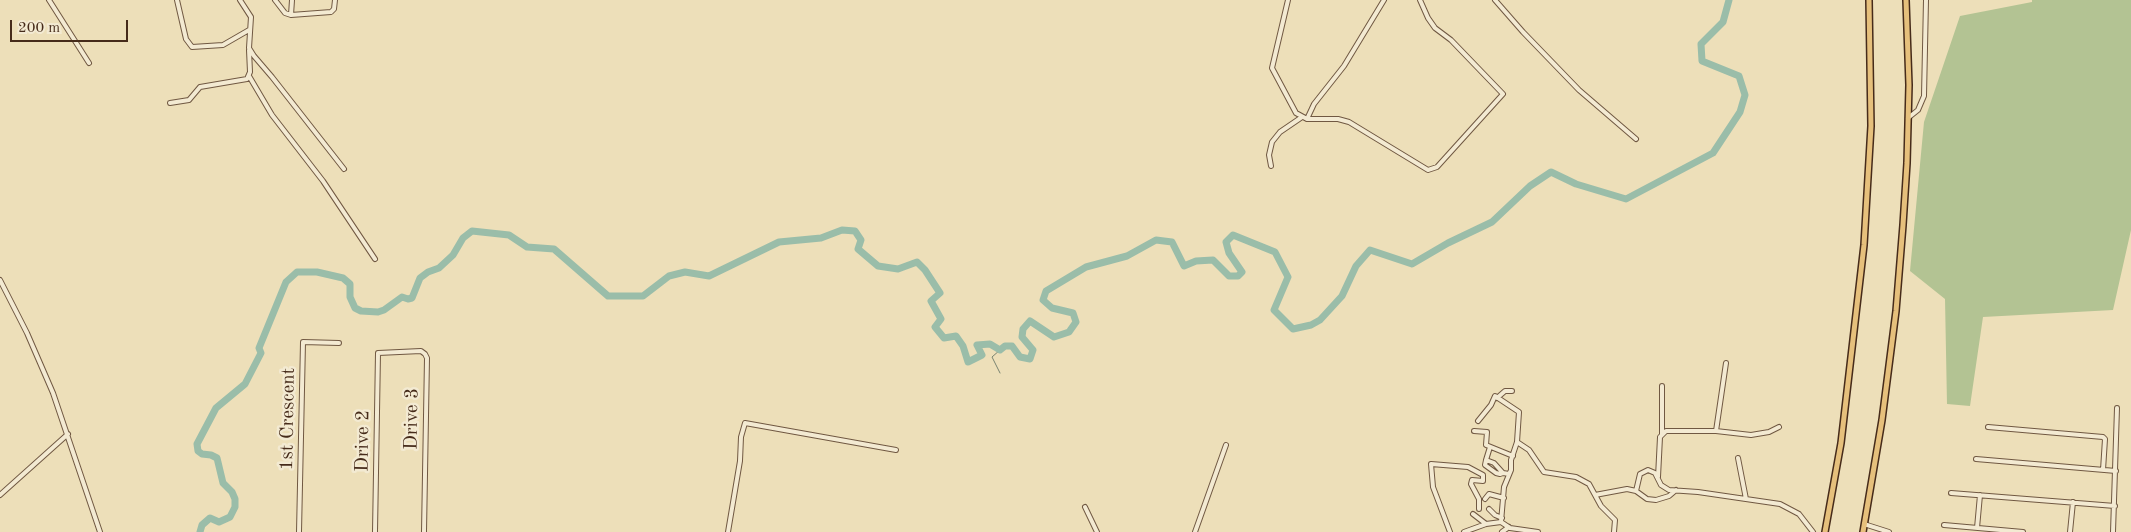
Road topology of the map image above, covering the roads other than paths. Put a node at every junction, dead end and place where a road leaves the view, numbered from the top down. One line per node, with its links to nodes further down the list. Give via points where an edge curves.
1 (49, 0): 17 (street)
2 (177, 0): 15 (street, via 186,39 192,47 224,45)
3 (240, 0): 15 (street, via 251,17)
4 (275, 0): 14 (street, via 285,13)
5 (292, 0): 14 (street)
6 (335, 0): 14 (street, via 331,12)
7 (1288, 0): 20 (street, via 1272,68 1293,109)
8 (1384, 0): 22 (street)
9 (1420, 0): 22 (street, via 1436,28 1503,94 1436,167 1428,170 1343,120)
10 (1495, 0): 23 (street, via 1579,90)
11 (1869, 0): 88 (main road, via 1871,126 1864,245 1852,368)
12 (1906, 0): 21 (main road)
13 (1926, 0): 21 (street, via 1924,96 1918,110)
14 (291, 15)
15 (249, 30): 16 (street)
16 (249, 48): 18 (street); 25 (street)
17 (89, 63)
18 (250, 76): 19 (street, via 200,87 189,100); 26 (street, via 272,115 323,181)
19 (170, 104)
20 (1302, 117): 22 (street); 24 (street, via 1275,137 1269,155)
21 (1908, 118): 71 (main road, via 1907,177 1896,311)
22 (1307, 119)
23 (1636, 139)
24 (1271, 166)
25 (344, 169)
26 (374, 259)
27 (0, 280): 41 (street, via 46,374)
28 (339, 343): 76 (street, 1st Crescent, via 303,342)
29 (379, 352): 77 (street, Drive 2); 78 (street, Drive 3, via 421,351 426,355)
30 (1726, 363): 40 (street)
31 (1662, 386): 42 (street)
32 (1495, 389): 34 (street)
33 (1512, 391): 34 (street)
34 (1496, 397): 36 (street); 43 (street, via 1519,412)
35 (2117, 408): 51 (street)
36 (1478, 421)
37 (1988, 427): 50 (street, via 2103,437)
38 (1779, 428): 40 (street, via 1751,435)
39 (1474, 431): 45 (street, via 1487,432 1486,445)
40 (1716, 431): 42 (street, via 1672,430)
41 (68, 434): 57 (street); 75 (street)
42 (1662, 434): 53 (street)
43 (1517, 442): 47 (street); 58 (street, via 1529,450 1544,472 1585,480)
44 (1226, 445): 81 (street)
45 (1490, 447): 47 (street); 52 (street, via 1485,465 1496,473)
46 (896, 450): 79 (street, via 745,423)
47 (1513, 456): 52 (street)
48 (1738, 458): 62 (street)
49 (1976, 459): 50 (street)
50 (2103, 470): 51 (street)
51 (2116, 471): 64 (street)
52 (1509, 474): 60 (street)
53 (1658, 477): 54 (street, via 1664,488); 55 (street, via 1644,471 1640,474)
54 (1676, 490): 55 (street, via 1670,496 1656,500 1647,499); 62 (street)
55 (1636, 491): 58 (street, via 1627,488)
56 (1951, 493): 59 (street)
57 (0, 495)
58 (1595, 495): 86 (street, via 1615,520)
59 (1980, 495): 63 (street); 74 (street)
60 (1504, 498): 61 (street, via 1489,494); 69 (street)
61 (1485, 499)
62 (1746, 500): 87 (street, via 1780,504 1791,509 1804,518)
63 (2073, 502): 64 (street); 92 (street)
64 (2114, 506): 93 (street)
65 (1085, 507): 80 (street)
66 (1479, 509): 82 (street, via 1480,499 1471,484 1472,480 1483,481 1483,476 1468,467 1431,464 1433,487)
67 (1489, 509): 69 (street)
68 (1473, 514): 70 (street)
69 (1501, 520): 70 (street); 73 (street)
70 (1486, 524): 83 (street)
71 (1864, 524): 89 (main road); 90 (street)
72 (1944, 525): 74 (street)
73 (1509, 527): 84 (street); 85 (street)
74 (1977, 528): 91 (street)
75 (100, 532)
76 (299, 532)
77 (375, 532)
78 (424, 532)
79 (728, 532)
80 (1097, 532)
81 (1195, 532)
82 (1450, 532)
83 (1464, 532)
84 (1502, 532)
85 (1538, 532)
86 (1614, 532)
87 (1813, 532)
88 (1825, 532)
89 (1863, 532)
90 (1889, 532)
91 (2024, 532)
92 (2070, 532)
93 (2113, 532)

